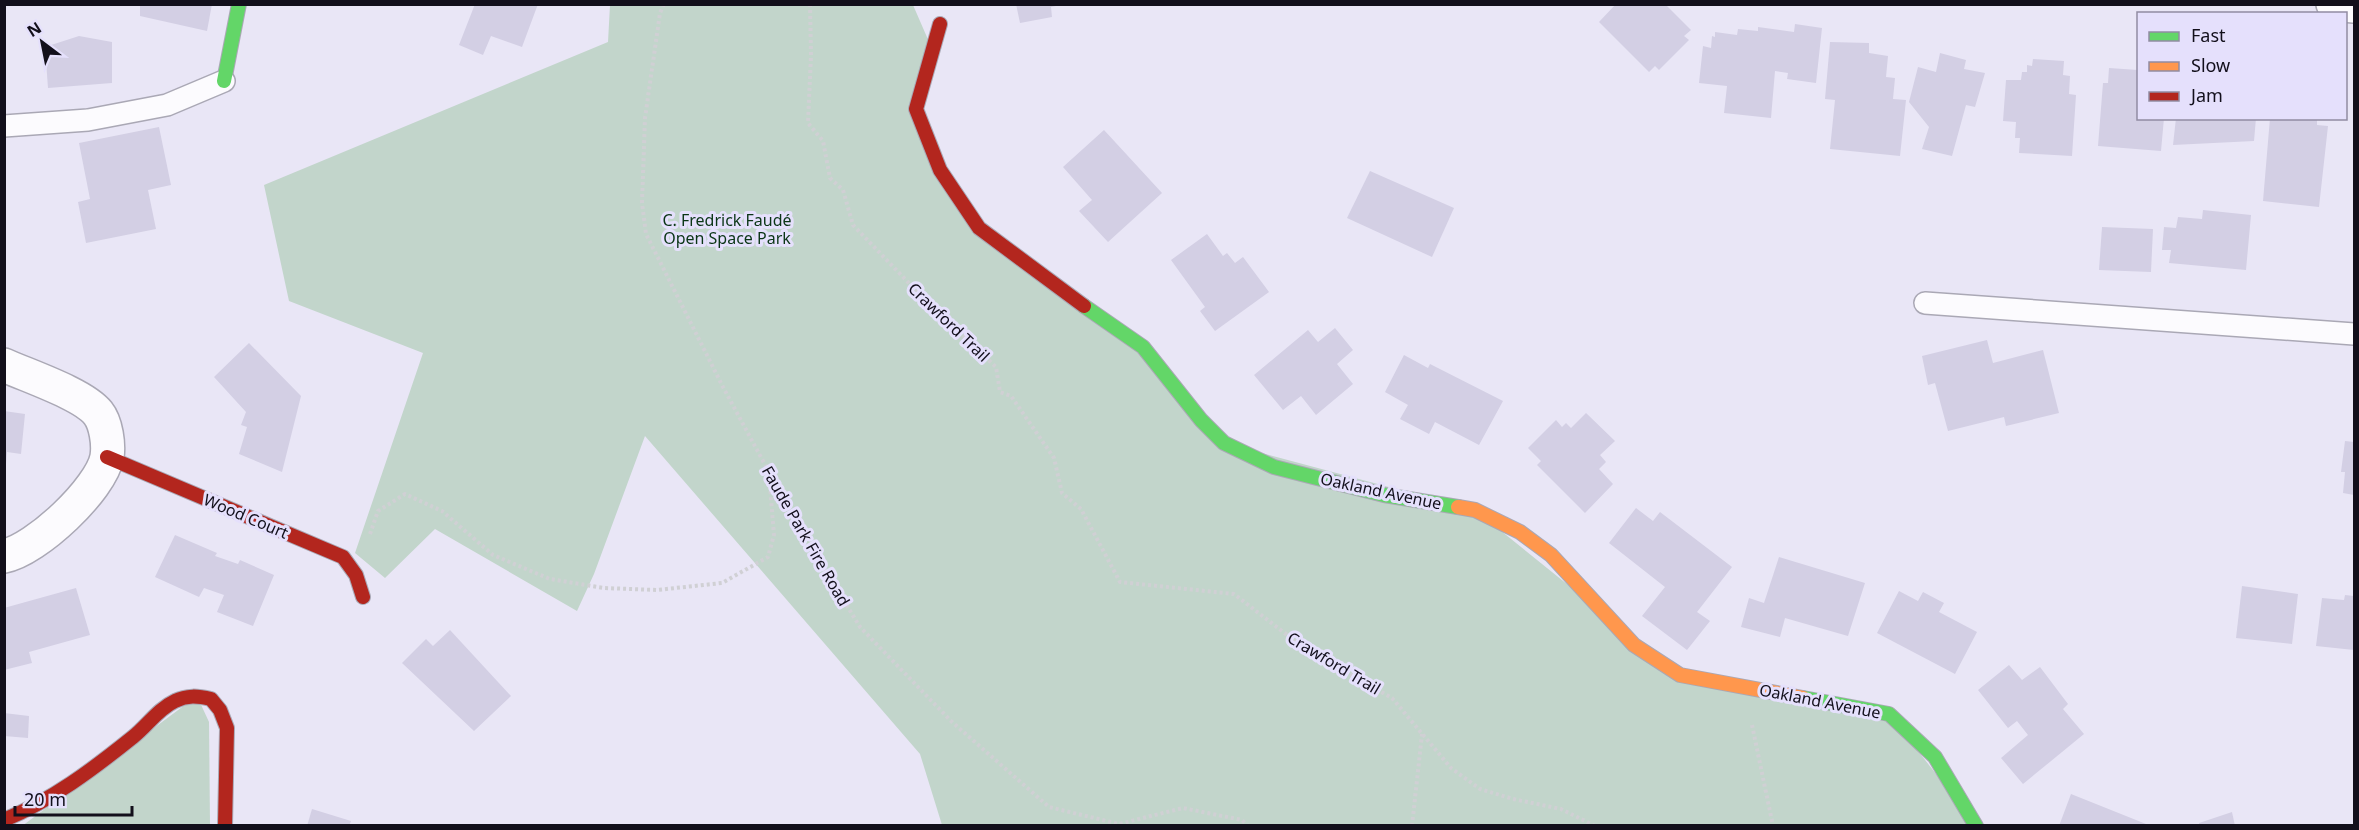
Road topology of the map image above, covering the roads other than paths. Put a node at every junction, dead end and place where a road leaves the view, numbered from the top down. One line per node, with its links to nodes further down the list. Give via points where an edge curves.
1 (239, 4): 5 (street)
2 (2332, 4): 3 (street)
3 (2355, 6)
4 (940, 24): 15 (street, Oakland Avenue, via 916,109 940,170 980,228 1143,347 1224,443 1274,467 1384,495 1475,510 1520,532 1551,555 1634,645 1680,675 1889,714 1935,757)
5 (224, 81): 6 (lane, via 167,105 88,120)
6 (4, 126)
7 (1925, 303): 8 (lane)
8 (2355, 334)
9 (4, 365): 10 (street, via 81,399 97,411 105,424)
10 (107, 457): 11 (street, via 95,482 66,517 32,543); 12 (street, Wood Court, via 343,557 356,575)
11 (4, 556)
12 (363, 597)
13 (4, 820): 14 (street, via 65,788 164,708 197,696 211,699 227,728)
14 (225, 825)
15 (1976, 825)

